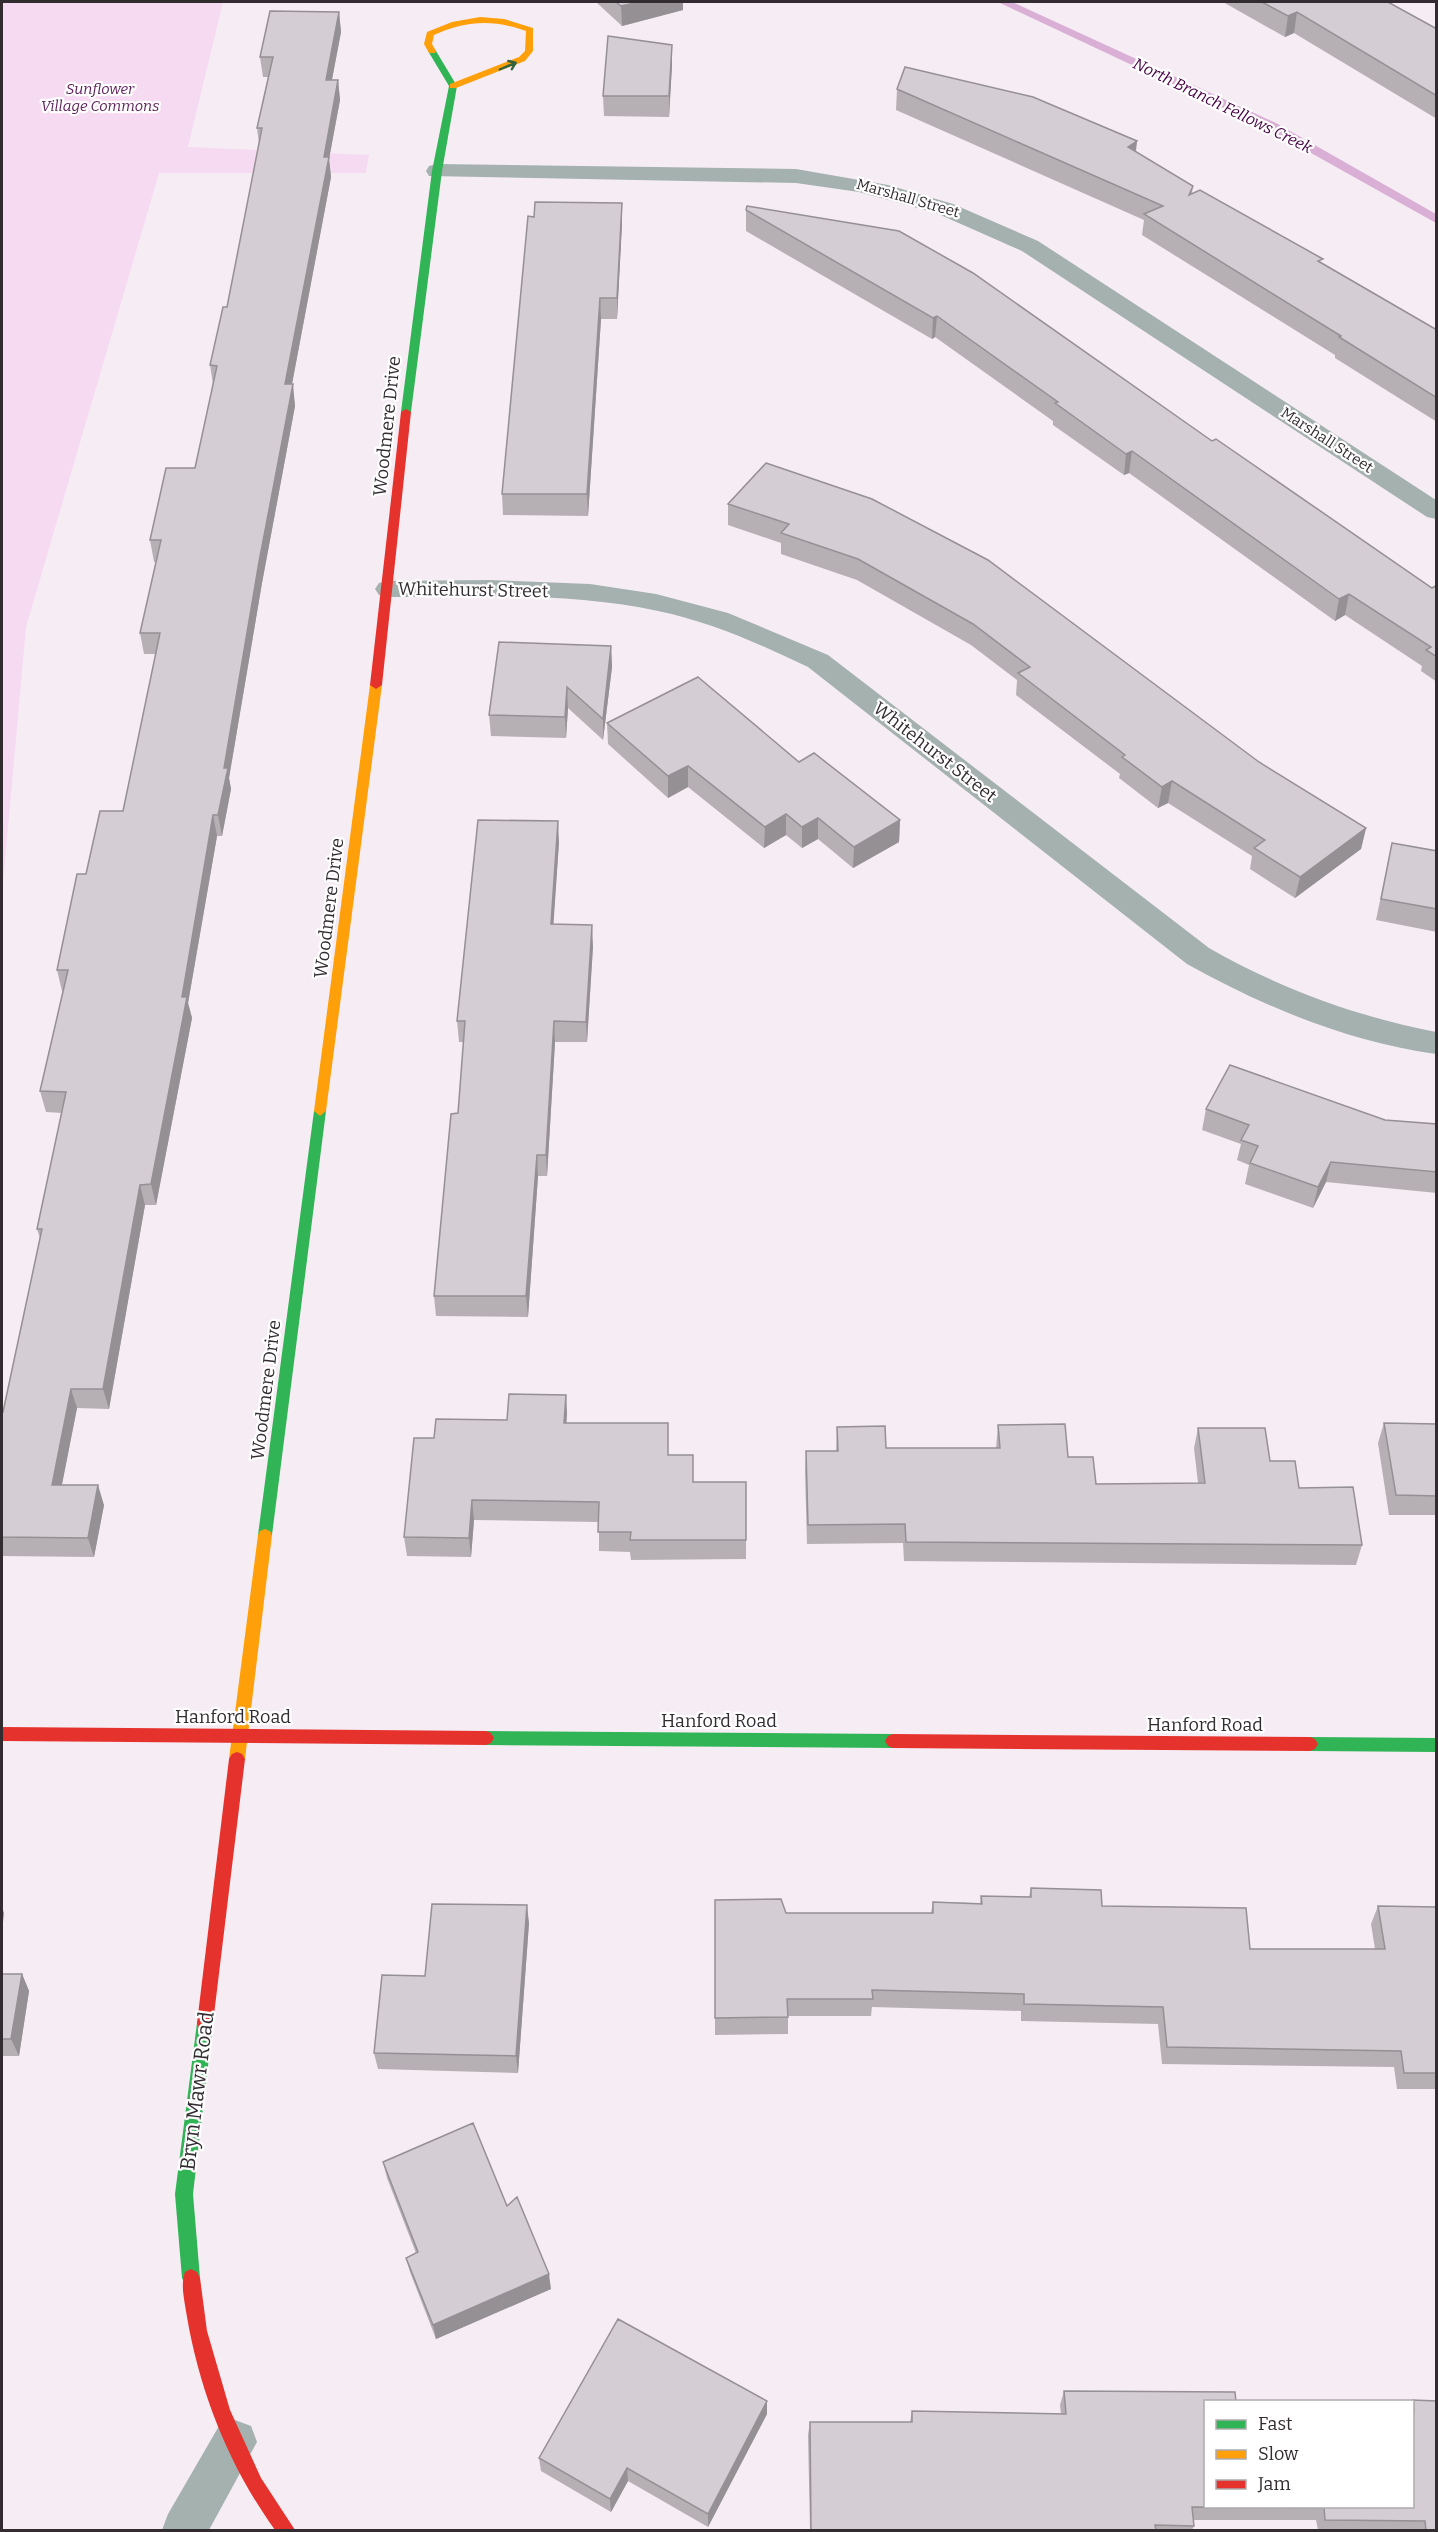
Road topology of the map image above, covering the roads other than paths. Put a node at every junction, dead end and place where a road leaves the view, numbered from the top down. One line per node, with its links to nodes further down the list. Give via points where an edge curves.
1 (453, 86): 1 (street, one-way to 1, via 522,59 529,51 530,30 492,18 449,23 430,33 428,44); 2 (street, Woodmere Drive)
2 (437, 171): 3 (street, Marshall Street, via 796,176 848,182 934,203 1030,246); 4 (street, Woodmere Drive, via 408,389)
3 (1437, 511)
4 (388, 590): 5 (street, Whitehurst Street, via 533,589 611,595 701,613 771,638 818,661 1198,956 1239,980 1300,1007 1359,1027); 7 (street, Woodmere Drive)
5 (1437, 1043)
6 (2, 1734): 7 (street, Hanford Road)
7 (239, 1735): 8 (street, Hanford Road); 9 (street, Bryn Mawr Road, via 184,2194 193,2308 219,2405)
8 (1437, 1745)
9 (235, 2442): 10 (street); 11 (street, Bryn Mawr Road, via 255,2485)
10 (184, 2530)
11 (286, 2530)

